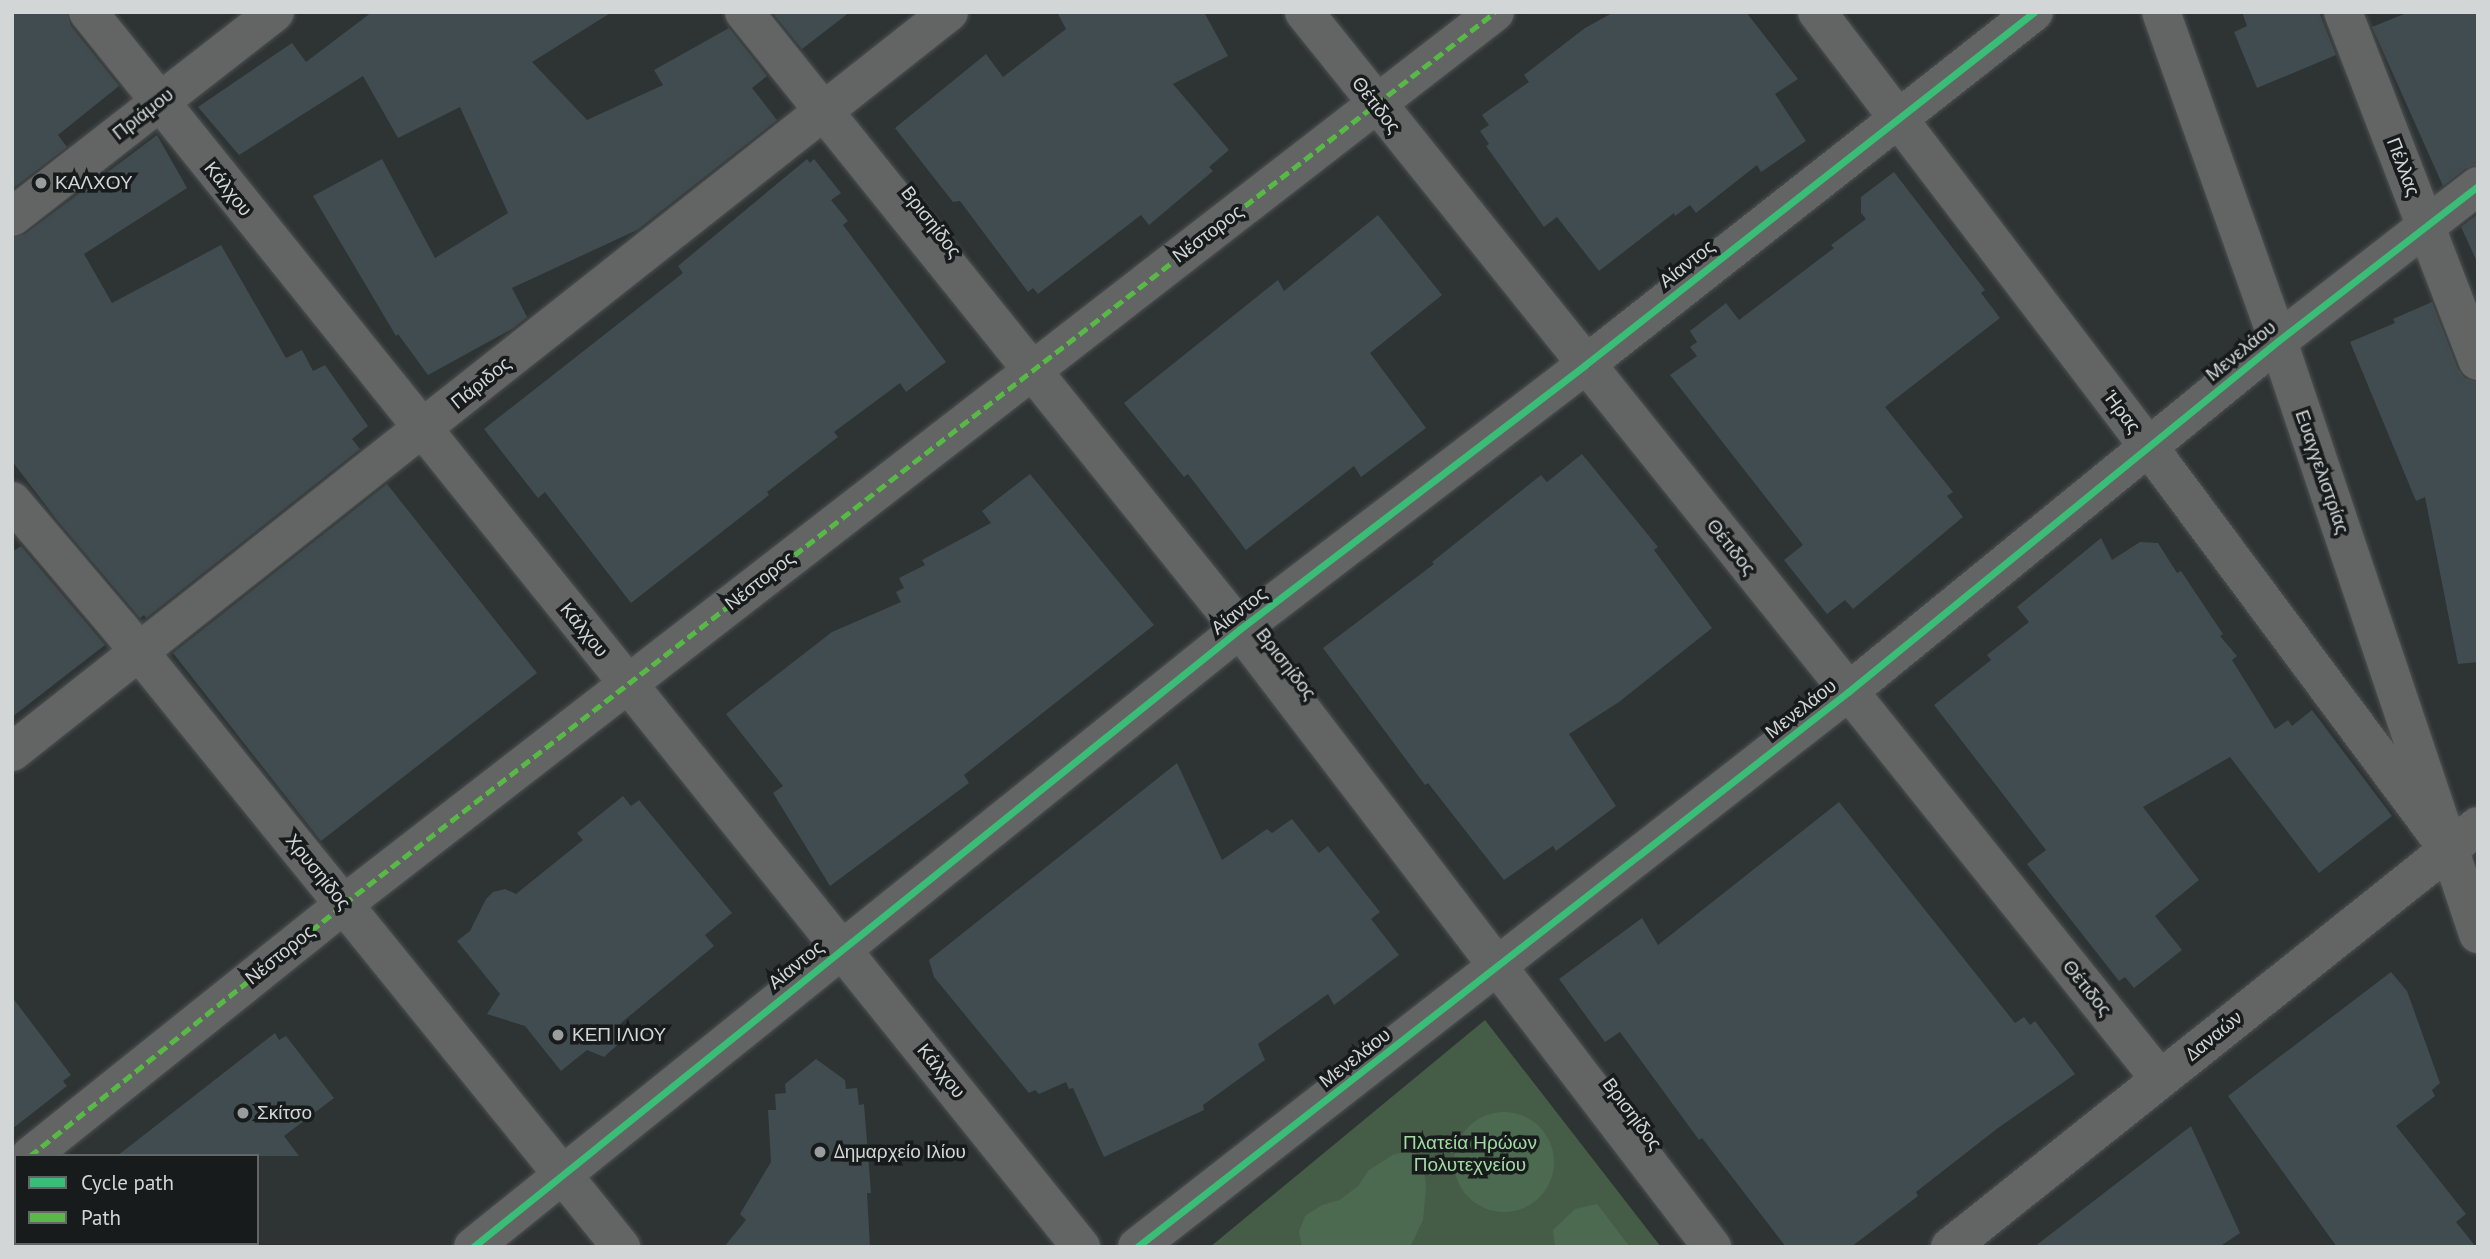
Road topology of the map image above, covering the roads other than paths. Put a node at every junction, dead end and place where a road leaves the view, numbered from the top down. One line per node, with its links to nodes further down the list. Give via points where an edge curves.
1 (88, 12): 11 (street, Κάλχου)
2 (275, 12): 11 (street, Πριάμου)
3 (744, 12): 13 (street, Βρισηίδος)
4 (949, 12): 13 (street, Πάριδος)
5 (1304, 12): 12 (street, Θέτιδος)
6 (1495, 12): 12 (street, Νέστορος)
7 (1817, 12): 14 (street, Ήρας)
8 (2034, 12): 14 (street, Αίαντος)
9 (2161, 12): 18 (street, Ευαγγελιστρίας)
10 (2343, 12): 17 (street, Πέλλας)
11 (158, 101): 16 (street, Πριάμου); 22 (street, Κάλχου)
12 (1376, 105): 20 (street, Θέτιδος); 21 (street, Νέστορος)
13 (822, 110): 21 (street, Βρισηίδος); 22 (street, Πάριδος)
14 (1898, 119): 20 (street, Αίαντος); 23 (street, Ήρας)
15 (2478, 186): 17 (street, Μενελάου)
16 (12, 217)
17 (2427, 227): 18 (street, Μενελάου); 19 (street, Πέλλας)
18 (2278, 341): 23 (street, Μενελάου); 31 (street, Ευαγγελιστρίας)
19 (2478, 361)
20 (1585, 365): 25 (street, Αίαντος); 28 (street, Θέτιδος)
21 (1029, 371): 25 (street, Βρισηίδος); 27 (street, Νέστορος)
22 (422, 431): 26 (street, Πάριδος); 27 (street, Κάλχου)
23 (2148, 446): 28 (street, Μενελάου); 31 (street, Ήρας)
24 (12, 501): 26 (street, Χρυσηίδος)
25 (1240, 629): 34 (street, Αίαντος); 35 (street, Βρισηίδος)
26 (138, 651): 29 (street, Πάριδος); 32 (street, Χρυσηίδος)
27 (629, 685): 32 (street, Νέστορος); 34 (street, Κάλχου)
28 (1848, 692): 35 (street, Μενελάου); 36 (street, Θέτιδος)
29 (12, 752)
30 (2478, 826): 31 (street, Δαναών)
31 (2448, 849): 33 (street, Ευαγγελιστρίας); 36 (street, Δαναών)
32 (344, 904): 37 (street, Νέστορος); 38 (street, Χρυσηίδος)
33 (2478, 934)
34 (842, 948): 38 (street, Αίαντος); 41 (street, Κάλχου)
35 (1499, 966): 42 (street, Μενελάου); 43 (street, Βρισηίδος)
36 (2160, 1079): 44 (street, Δαναών)
37 (32, 1154)
38 (564, 1176): 39 (street, Αίαντος); 40 (street, Χρυσηίδος)
39 (474, 1247)
40 (621, 1247)
41 (1081, 1247)
42 (1137, 1247)
43 (1712, 1247)
44 (1950, 1247)

